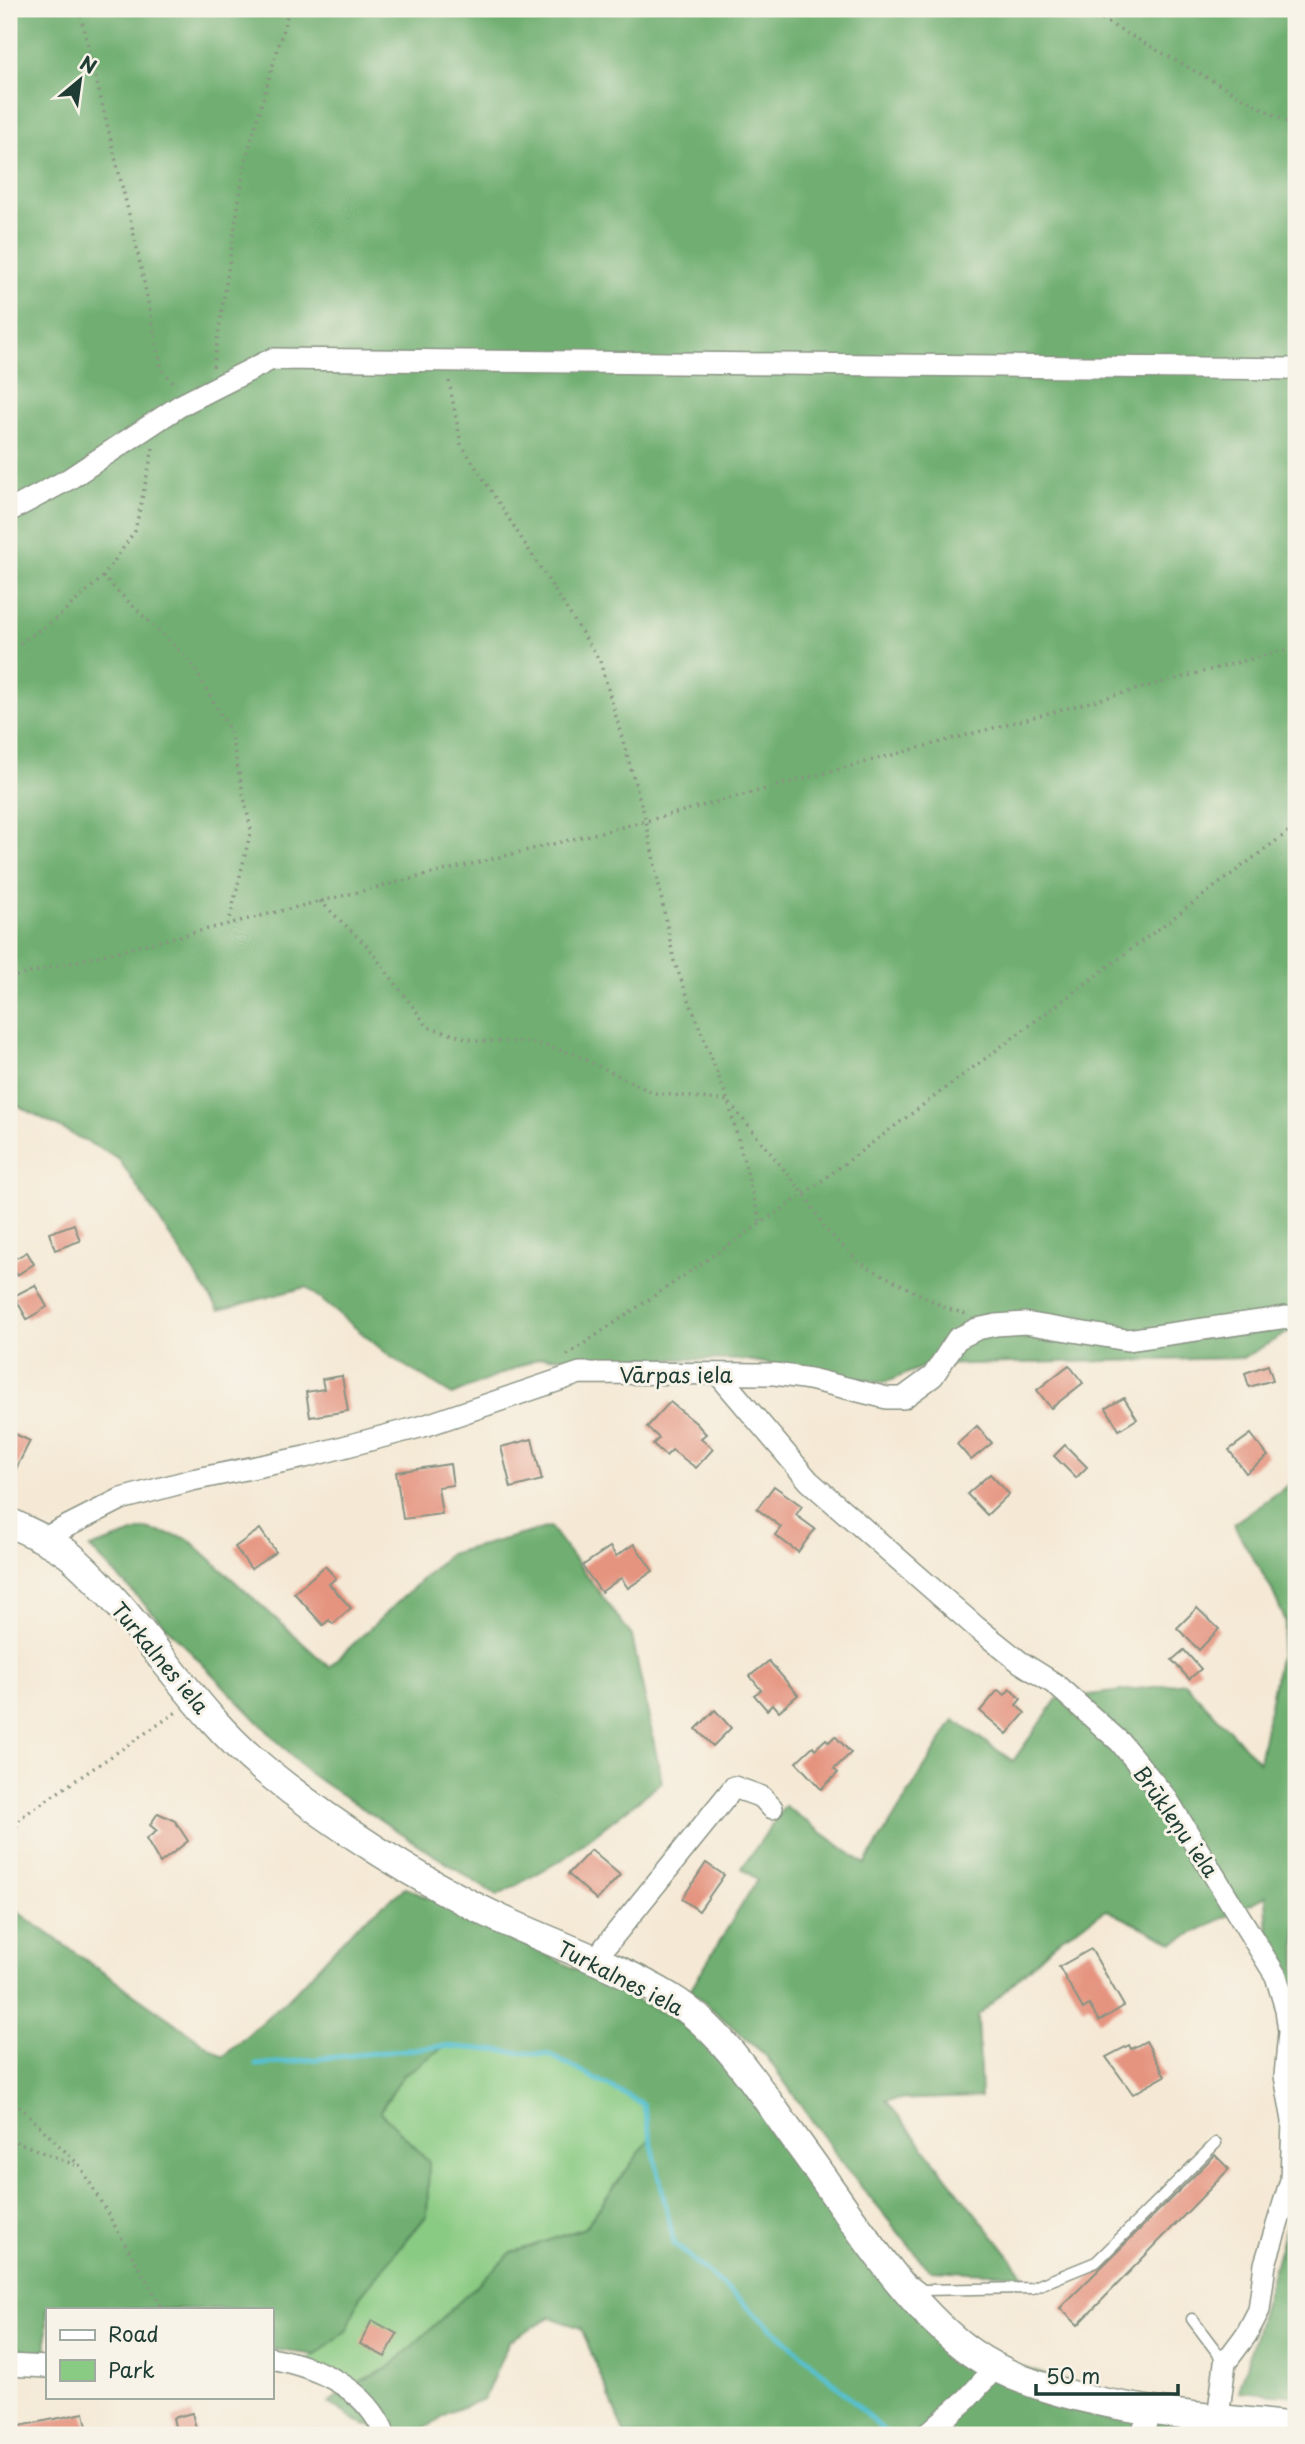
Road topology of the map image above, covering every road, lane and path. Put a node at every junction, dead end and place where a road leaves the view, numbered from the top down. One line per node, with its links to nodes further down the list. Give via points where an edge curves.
1 (79, 9): 7 (path, via 162,370 179,387)
2 (289, 9): 7 (path, via 245,162)
3 (1083, 9): 4 (path)
4 (1296, 127)
5 (445, 359): 6 (street); 7 (street, via 272,359); 13 (path, via 461,444 600,661)
6 (1296, 369)
7 (207, 392): 8 (street)
8 (159, 419): 9 (street); 10 (path, via 135,531)
9 (9, 511)
10 (103, 577): 11 (path); 16 (path, via 191,662 230,730 251,830)
11 (20, 643)
12 (1296, 651): 13 (path, via 1280,651)
13 (646, 821): 15 (path); 18 (path, via 674,961)
14 (1296, 826): 19 (path)
15 (320, 901): 16 (path); 18 (path, via 368,947 428,1027 476,1041 531,1042 574,1054 654,1093)
16 (229, 922): 17 (path)
17 (9, 978)
18 (728, 1101): 19 (path); 20 (path)
19 (804, 1194): 20 (path); 22 (path, via 827,1231 860,1263 948,1309)
20 (761, 1224): 24 (path, via 566,1356)
21 (1296, 1323): 22 (street, Vārpas iela, via 1287,1317 1127,1340 1056,1327)
22 (1002, 1324): 23 (street, Vārpas iela, via 957,1339 933,1376 903,1398 775,1374)
23 (719, 1375): 24 (street, Vārpas iela, via 580,1373); 39 (street, Brūkleņu iela, via 809,1481 976,1627 1055,1684 1120,1742 1167,1799 1276,1976 1289,2032 1285,2076 1293,2121 1291,2180 1265,2264 1259,2310)
24 (551, 1380): 26 (street, Vārpas iela, via 439,1421 121,1499 54,1533)
25 (9, 1522): 26 (main road, Turkalnes iela)
26 (47, 1541): 27 (main road, Turkalnes iela, via 71,1556 103,1589)
27 (195, 1699): 29 (path, via 20,1818); 30 (main road, Turkalnes iela, via 265,1770 399,1863 497,1917)
28 (772, 1808): 30 (street, via 762,1797 734,1787)
29 (9, 1847)
30 (597, 1961): 35 (main road, Turkalnes iela, via 671,1998 700,2020 738,2063)
31 (9, 2096): 34 (path)
32 (9, 2139): 34 (path)
33 (1216, 2143): 35 (lane, via 1096,2262 1032,2288 923,2290)
34 (79, 2166): 36 (path)
35 (886, 2263): 42 (main road, Turkalnes iela, via 945,2331)
36 (162, 2308)
37 (1192, 2319): 39 (lane)
38 (273, 2358): 46 (street, via 302,2364 356,2393)
39 (1225, 2363): 44 (street, Brūkleņu iela)
40 (9, 2365): 41 (street)
41 (46, 2367)
42 (996, 2367): 43 (main road, Turkalnes iela, via 1075,2396); 47 (street)
43 (1149, 2409): 44 (main road, Turkalnes iela); 48 (street)
44 (1218, 2418): 45 (main road, Turkalnes iela)
45 (1296, 2427)
46 (385, 2435)
47 (926, 2435)
48 (1140, 2435)

